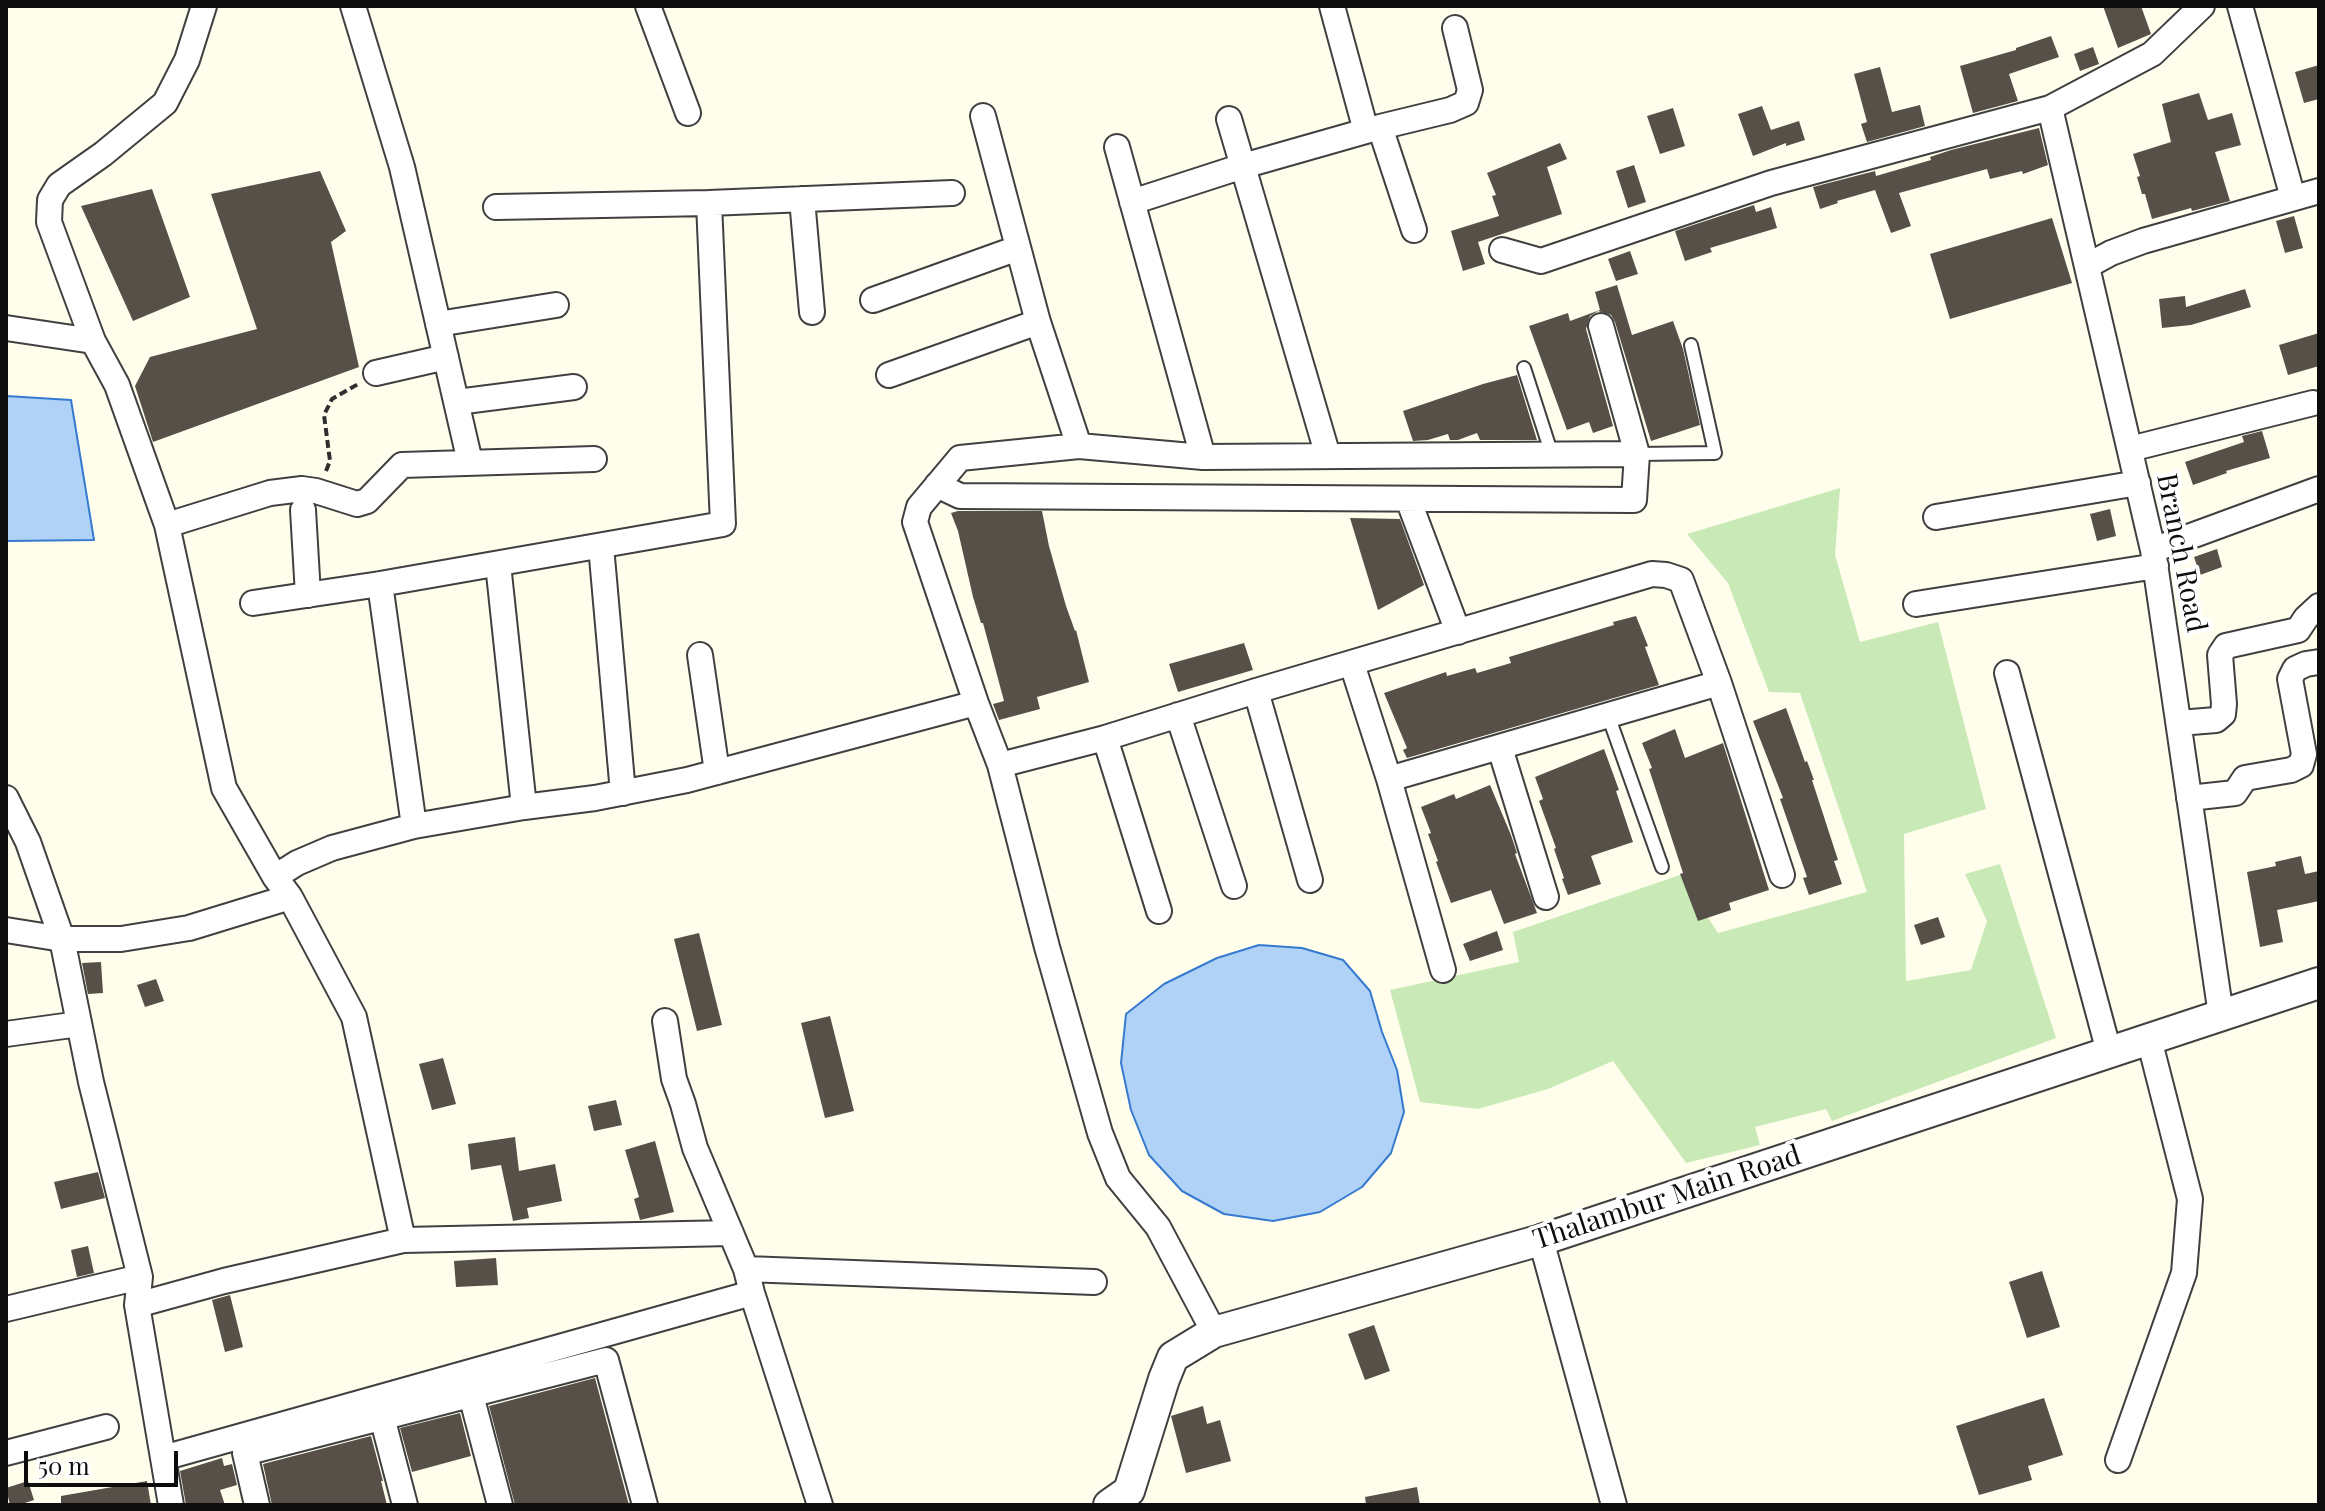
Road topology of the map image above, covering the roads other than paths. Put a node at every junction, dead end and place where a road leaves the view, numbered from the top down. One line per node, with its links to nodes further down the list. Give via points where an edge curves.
1 (204, 6): 33 (street, via 187,60 165,103 59,185 50,200 49,222)
2 (353, 6): 30 (street, via 402,167)
3 (648, 6): 9 (street)
4 (1332, 6): 12 (street)
5 (2202, 6): 8 (street, via 2152,54)
6 (2240, 6): 17 (street)
7 (1455, 28): 12 (street, via 1470,90 1466,103)
8 (2050, 108): 24 (street, via 1771,183 1541,261); 25 (street, Branch Road)
9 (688, 113)
10 (983, 116): 23 (street)
11 (1229, 119): 14 (street)
12 (1373, 129): 14 (street); 22 (street)
13 (1117, 147): 19 (street)
14 (1243, 166): 19 (street); 46 (street)
15 (2319, 191): 17 (street)
16 (952, 193): 18 (street)
17 (2293, 198): 25 (street, via 2143,241)
18 (802, 199): 20 (street); 28 (street)
19 (1132, 202): 47 (street)
20 (709, 203): 21 (street); 58 (street, via 723,524)
21 (496, 207)
22 (1414, 230)
23 (1018, 248): 26 (street); 29 (street)
24 (1502, 250)
25 (2087, 266): 43 (street, Branch Road)
26 (873, 300)
27 (556, 305): 30 (street)
28 (812, 312)
29 (1038, 322): 38 (street); 42 (street)
30 (438, 324): 35 (street)
31 (1601, 326): 44 (street)
32 (6, 328): 33 (street)
33 (93, 341): 57 (street, via 117,385)
34 (1691, 345): 44 (lane, via 1715,453)
35 (446, 357): 37 (street); 40 (street)
36 (1524, 368): 45 (lane)
37 (376, 373)
38 (889, 375)
39 (574, 387): 40 (street)
40 (457, 402): 49 (street)
41 (2313, 403): 43 (street)
42 (1079, 446): 47 (street); 51 (street, via 960,458)
43 (2130, 449): 50 (street, Branch Road)
44 (1637, 454): 45 (street); 54 (street, via 1634,500)
45 (1552, 455): 46 (street)
46 (1317, 456): 47 (street); 53 (street)
47 (1203, 457)
48 (594, 459): 49 (street)
49 (470, 462): 55 (street, via 402,465 367,501 357,504)
50 (2138, 483): 56 (street); 59 (street, Branch Road)
51 (937, 485): 53 (street, via 960,496); 74 (street, via 919,507 915,522)
52 (2319, 489): 59 (street)
53 (1308, 499): 54 (street)
54 (1408, 499): 67 (street)
55 (309, 500): 57 (street, via 302,489 270,493); 62 (street)
56 (1936, 517)
57 (167, 525): 90 (street, via 224,788)
58 (601, 546): 60 (street); 83 (street)
59 (2155, 558): 64 (street); 77 (street, Branch Road)
60 (498, 564): 61 (street); 86 (street)
61 (380, 584): 62 (street); 87 (street)
62 (308, 595): 63 (street)
63 (253, 603)
64 (1916, 604)
65 (2319, 606): 66 (street)
66 (2298, 630): 69 (street); 77 (street, via 2226,646 2220,655 2223,714 2216,720)
67 (1458, 632): 70 (street); 72 (street, via 1645,575 1666,575 1681,580)
68 (700, 655): 81 (street)
69 (2312, 663): 85 (street, via 2295,669 2290,679 2304,754 2301,765 2245,778 2235,793)
70 (1352, 664): 73 (street); 82 (street)
71 (2007, 673): 105 (street)
72 (1719, 683): 76 (street); 89 (street)
73 (1256, 691): 75 (street); 91 (street)
74 (976, 703): 80 (street); 81 (street)
75 (1178, 715): 78 (street); 92 (street)
76 (1608, 715): 79 (street); 88 (lane)
77 (2179, 723): 85 (street, Branch Road)
78 (1105, 738): 80 (street); 95 (street)
79 (1500, 748): 82 (street); 94 (street)
80 (1000, 765): 115 (street, via 1100,1133 1118,1178 1158,1227)
81 (717, 772): 83 (street)
82 (1389, 779): 98 (street)
83 (623, 793): 86 (street)
84 (6, 798): 97 (street, via 28,842)
85 (2189, 798): 100 (street, Branch Road)
86 (524, 807): 87 (street)
87 (414, 826): 90 (street, via 332,848)
88 (1662, 867)
89 (1782, 875)
90 (275, 877): 93 (street)
91 (1310, 880)
92 (1234, 886)
93 (290, 897): 97 (street, via 189,928 121,939); 107 (street, via 354,1017)
94 (1546, 897)
95 (1159, 911)
96 (6, 930): 97 (street)
97 (62, 939): 102 (street)
98 (1443, 970)
99 (2319, 983): 100 (street, Thalambur Main Road)
100 (2221, 1015): 104 (street, Thalambur Main Road)
101 (665, 1021): 106 (street, via 674,1079 695,1148)
102 (79, 1024): 103 (street); 110 (street)
103 (6, 1034)
104 (2149, 1039): 105 (street, Thalambur Main Road); 121 (street, via 2190,1199 2184,1273)
105 (2109, 1052): 108 (street, Thalambur Main Road)
106 (731, 1233): 107 (street); 109 (street)
107 (403, 1240): 113 (street)
108 (1541, 1240): 115 (street, Thalambur Main Road); 129 (street)
109 (746, 1269): 111 (street); 112 (street)
110 (140, 1277): 113 (street); 114 (street)
111 (1094, 1282)
112 (752, 1293): 120 (street); 127 (street)
113 (137, 1305): 120 (street)
114 (6, 1309)
115 (1214, 1332): 128 (street, Thalambur Main Road, via 1173,1357 1129,1491)
116 (471, 1395): 117 (street); 125 (street); 126 (street, via 606,1360)
117 (382, 1417): 123 (street, via 245,1453); 124 (street)
118 (106, 1427): 119 (street)
119 (6, 1453)
120 (163, 1458): 122 (street)
121 (2118, 1460)
122 (171, 1505)
123 (257, 1505)
124 (405, 1505)
125 (500, 1505)
126 (645, 1505)
127 (820, 1505)
128 (1109, 1505)
129 (1614, 1505)

